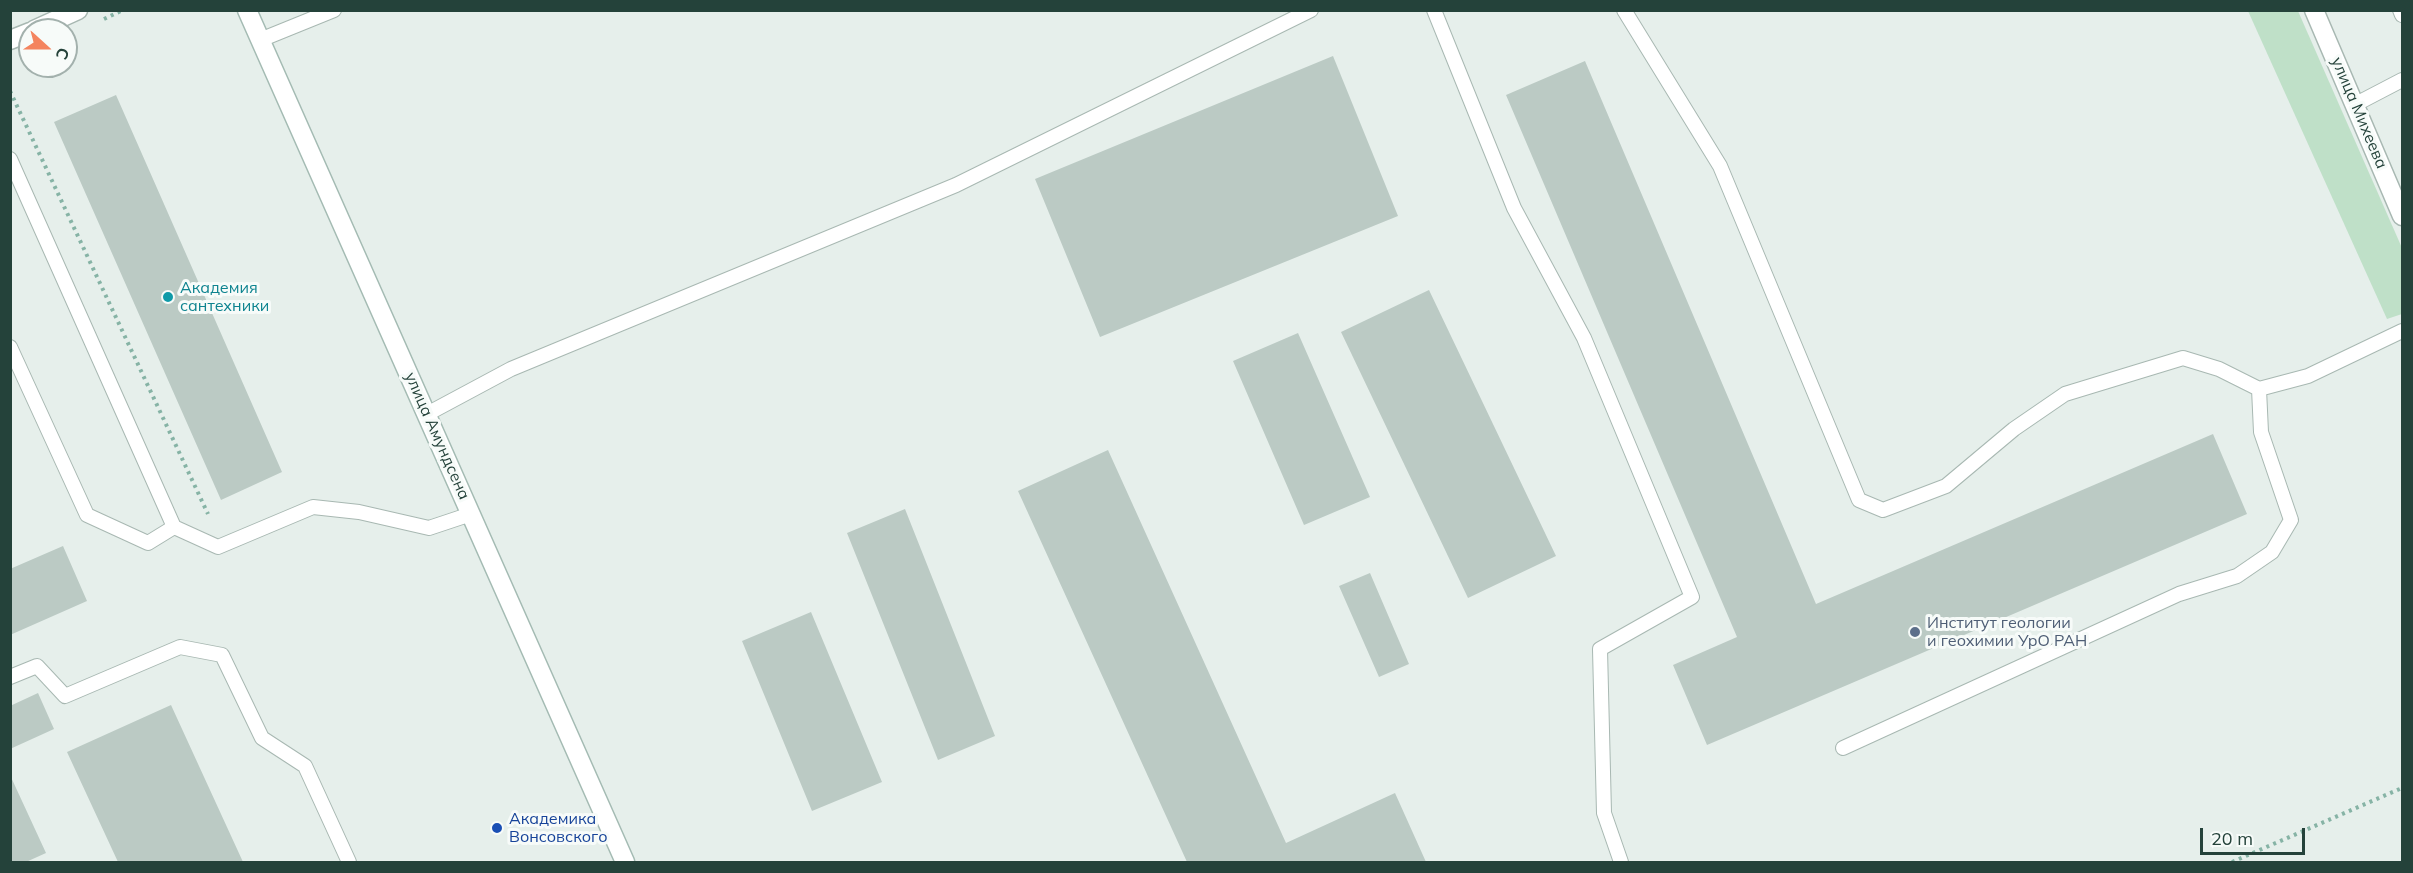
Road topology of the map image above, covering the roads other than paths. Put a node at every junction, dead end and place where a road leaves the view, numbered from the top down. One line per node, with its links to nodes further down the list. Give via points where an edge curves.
1 (78, 10): 10 (main road)
2 (247, 10): 11 (main road, улица Амундсена)
3 (334, 10): 11 (lane)
4 (1311, 10): 19 (lane, via 956,184 511,369)
5 (1434, 10): 26 (lane, via 1514,208 1584,338 1692,597 1600,649 1604,813)
6 (1624, 10): 18 (lane, via 1720,166 1859,500 1883,510 1946,486 2014,429 2065,394 2183,358 2219,369)
7 (2314, 10): 13 (main road, улица Михеева)
8 (2400, 10): 9 (lane)
9 (2403, 15)
10 (60, 18)
11 (260, 40): 19 (main road, улица Амундсена)
12 (2403, 80): 13 (lane)
13 (2356, 104): 15 (main road, улица Михеева)
14 (10, 159): 21 (lane)
15 (2403, 216)
16 (2403, 331): 18 (lane, via 2308,376)
17 (10, 347): 21 (lane, via 87,515 148,543)
18 (2259, 389): 23 (lane, via 2261,432 2291,520 2272,552 2237,576 2179,594)
19 (427, 414): 20 (main road, улица Амундсена)
20 (471, 514): 21 (lane, via 429,528 359,512 313,507 218,547); 25 (main road, улица Амундсена)
21 (174, 527)
22 (10, 677): 24 (lane, via 38,666 65,696 180,647 222,655 262,738 305,766)
23 (1843, 748)
24 (349, 862)
25 (625, 862)
26 (1621, 862)

